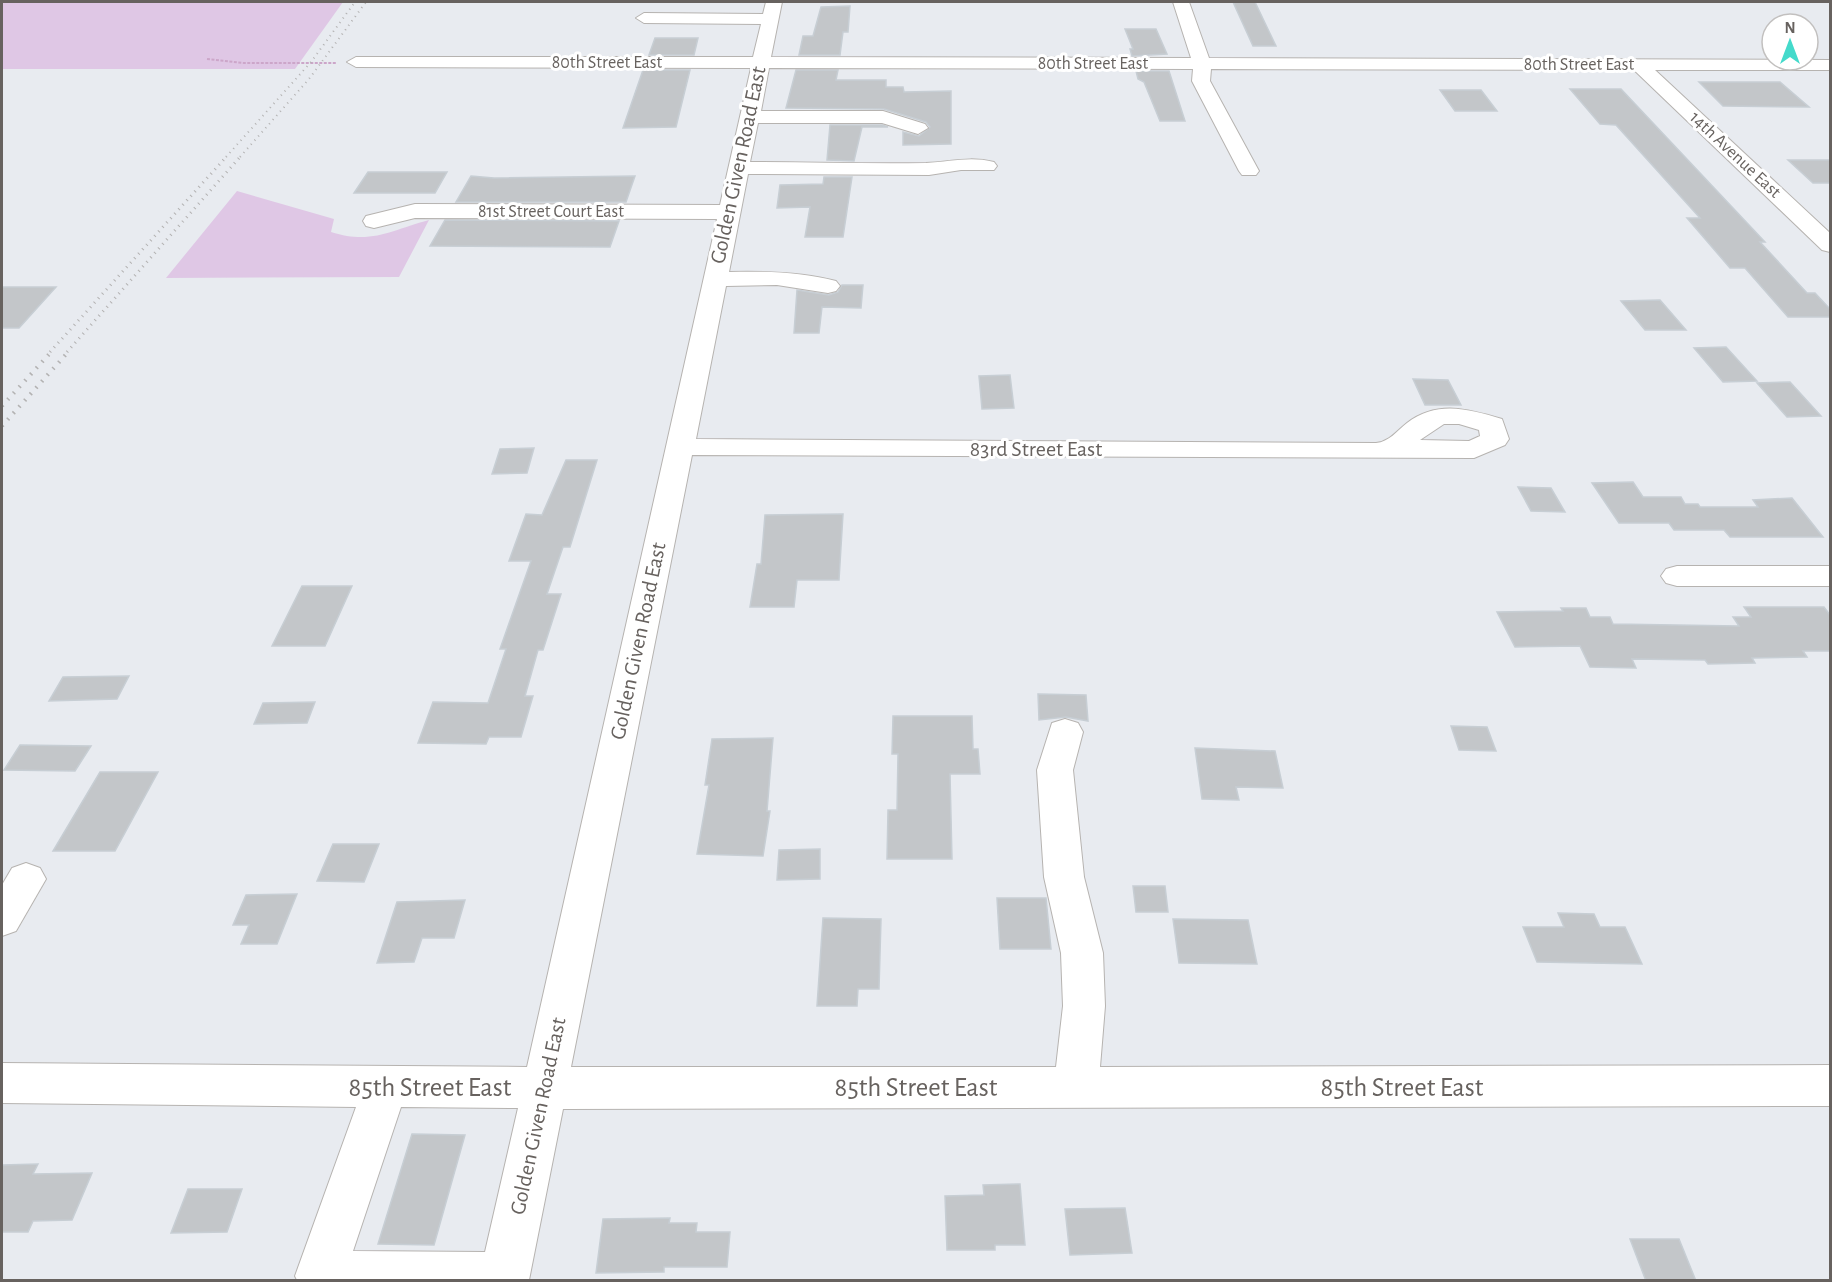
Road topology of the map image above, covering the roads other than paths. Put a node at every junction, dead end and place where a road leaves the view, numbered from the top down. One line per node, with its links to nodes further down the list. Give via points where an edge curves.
1 (1181, 2): 7 (street)
2 (772, 10): 3 (street); 6 (street, Golden Given Road East)
3 (644, 18)
4 (1760, 58): 8 (street, 80th Street East)
5 (356, 62): 6 (street, 80th Street East)
6 (760, 64): 7 (street, 80th Street East); 11 (street, Golden Given Road East)
7 (1202, 64): 8 (street, 80th Street East); 15 (street, via 1201,81)
8 (1638, 65): 19 (street, 14th Avenue East)
9 (1818, 72): 10 (street)
10 (1830, 87)
11 (748, 117): 12 (street, via 883,117); 14 (street, Golden Given Road East)
12 (918, 128)
13 (987, 165): 14 (street)
14 (738, 168): 16 (street, Golden Given Road East)
15 (1249, 171)
16 (728, 212): 17 (street, 81st Street Court East, via 415,212); 21 (street, Golden Given Road East)
17 (374, 221)
18 (1830, 221): 19 (street)
19 (1807, 223): 20 (street, 14th Avenue East)
20 (1830, 245)
21 (714, 279): 22 (street, via 777,279); 23 (street, Golden Given Road East)
22 (828, 286)
23 (679, 447): 24 (street, 83rd Street East); 34 (street, Golden Given Road East)
24 (1392, 450)
25 (1677, 576): 26 (street)
26 (1830, 576)
27 (1065, 732): 33 (street, via 1055,770 1064,877 1082,953 1084,1006)
28 (26, 879): 29 (street)
29 (2, 919)
30 (2, 1083): 32 (street, 85th Street East)
31 (1830, 1086): 33 (street, 85th Street East)
32 (385, 1087): 34 (street, 85th Street East); 35 (street, via 320,1276)
33 (1076, 1087): 34 (street, 85th Street East)
34 (544, 1088): 35 (street, Golden Given Road East)
35 (504, 1279)

